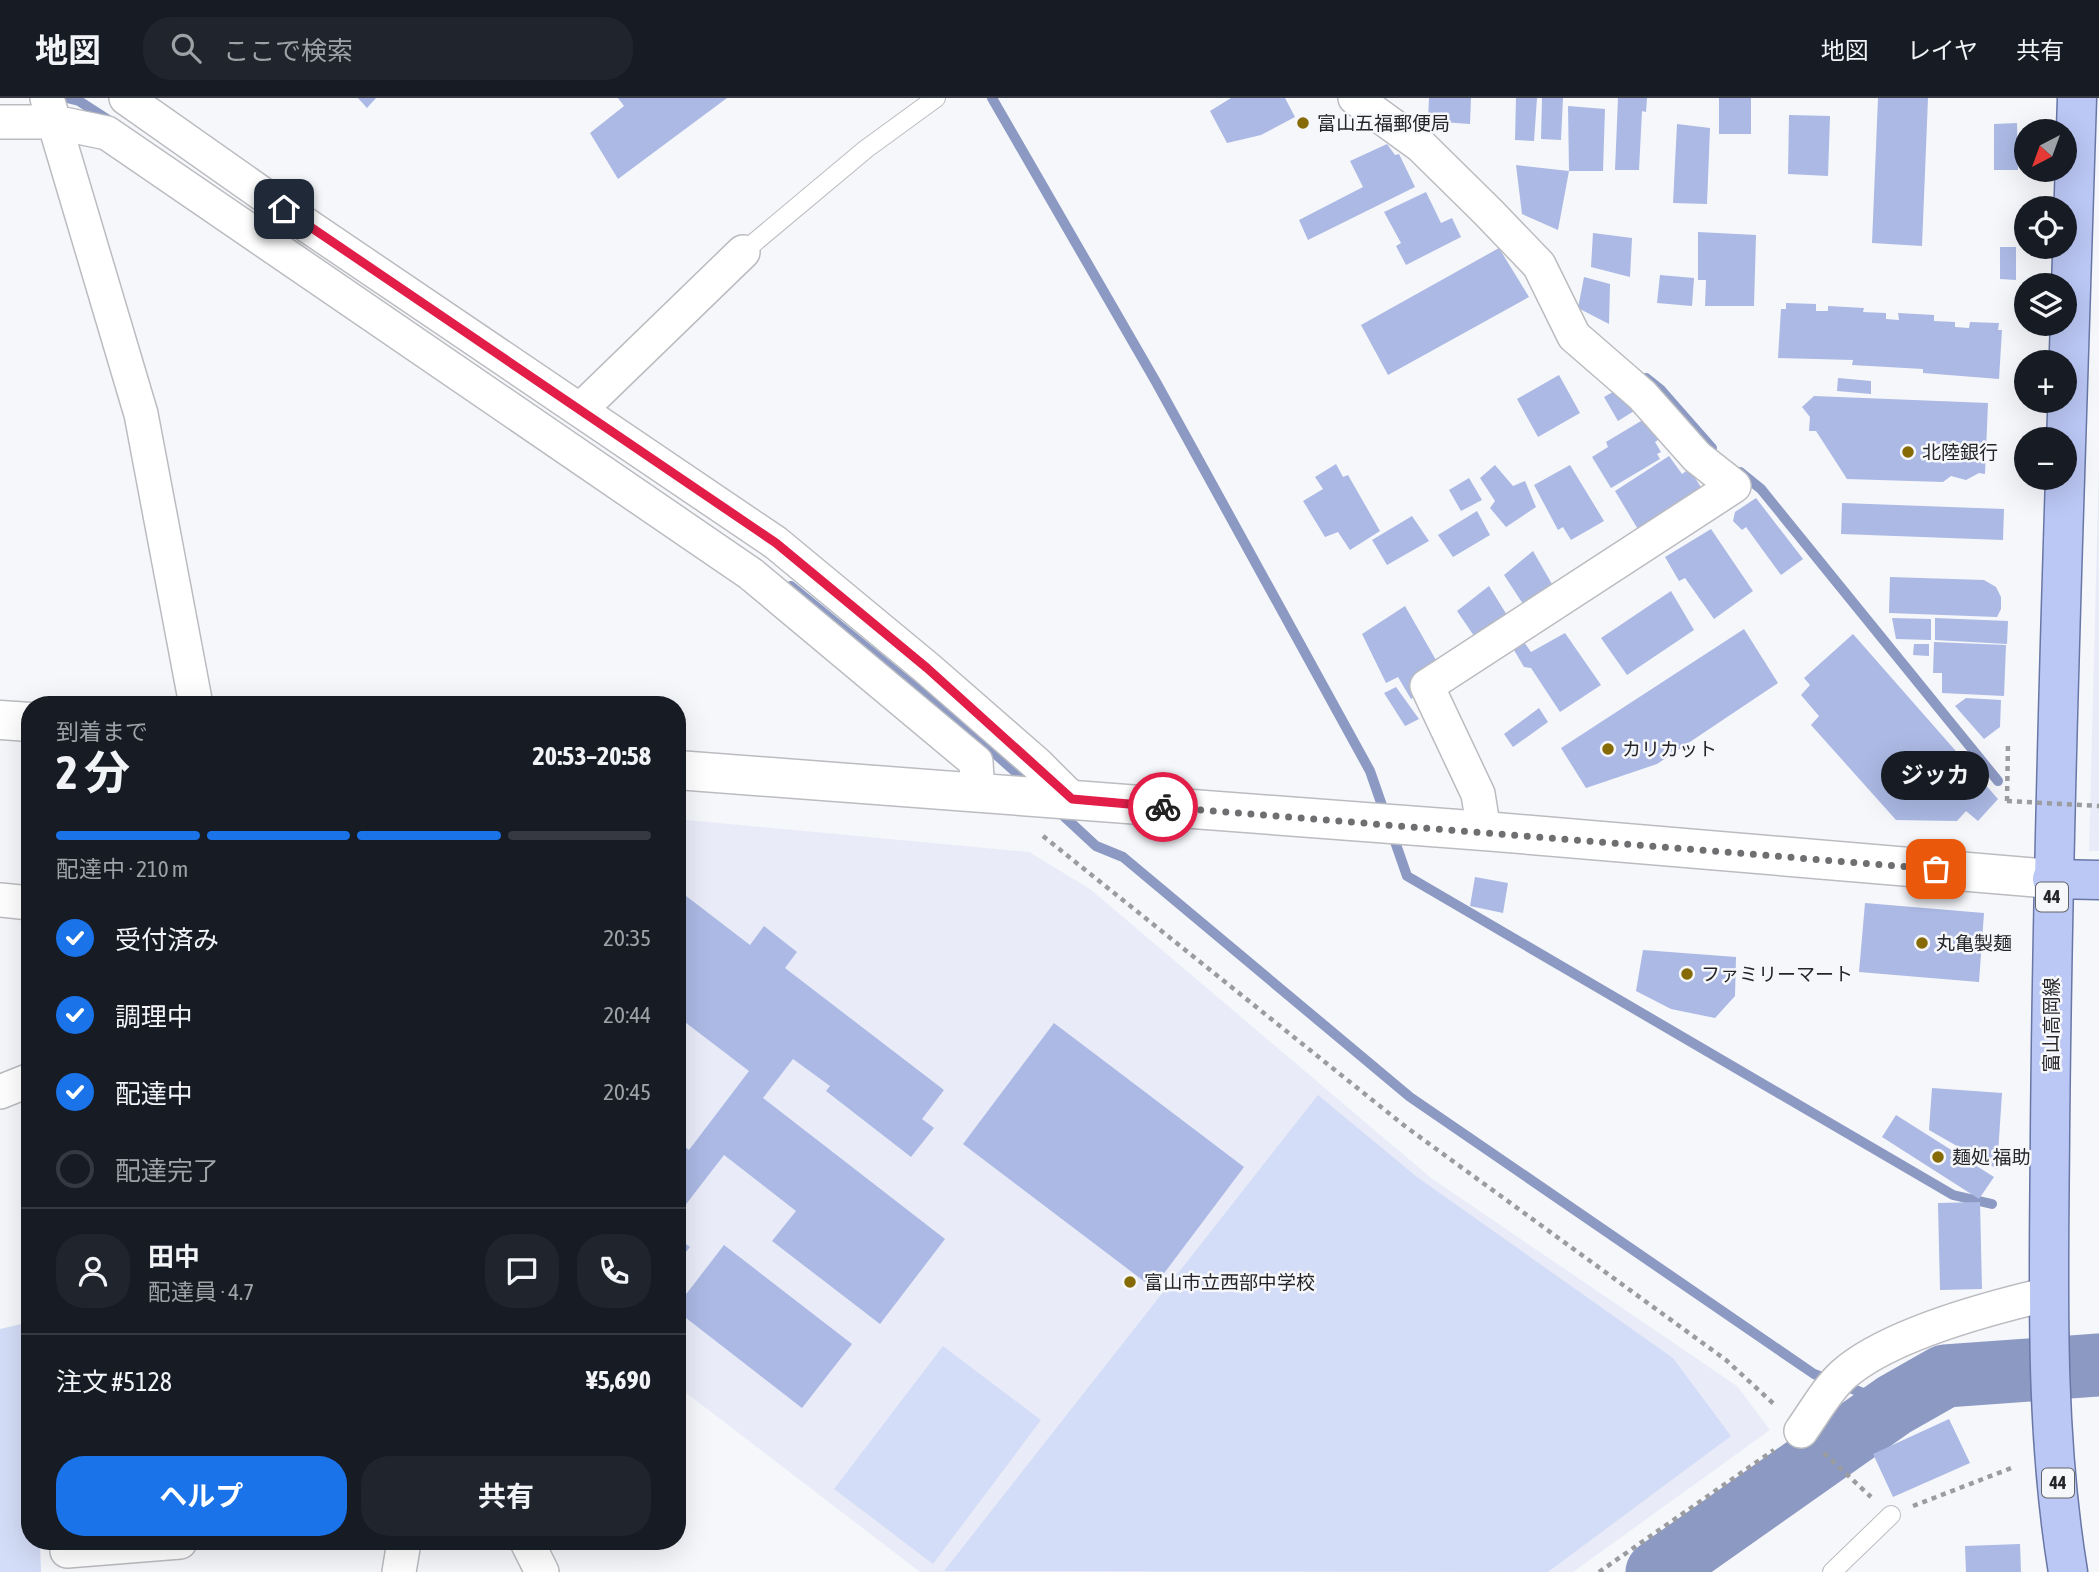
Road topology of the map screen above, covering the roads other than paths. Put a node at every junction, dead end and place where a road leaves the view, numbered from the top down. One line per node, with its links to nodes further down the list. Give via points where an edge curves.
1 (126, 98): 8 (street)
2 (936, 98): 7 (lane, via 866,149)
3 (1355, 98): 17 (street, via 1421,146 1489,212 1539,265 1574,336 1642,395 1697,457 1734,486 1427,686 1478,794)
4 (2077, 98): 9 (main road, 富山高岡線 / 44)
5 (50, 109): 6 (street); 11 (street, via 141,414); 15 (street, via 107,133 751,574 976,762)
6 (0, 122)
7 (743, 252): 8 (street)
8 (580, 410): 16 (street, via 776,543 927,668)
9 (2067, 427)
10 (2065, 490): 18 (main road, 富山高岡線 / 44)
11 (194, 696)
12 (0, 720): 13 (street)
13 (21, 721)
14 (686, 771): 15 (street)
15 (994, 795): 16 (street)
16 (1071, 799): 17 (street)
17 (1484, 831): 18 (street)
18 (2052, 878): 19 (main road); 24 (main road, 富山高岡線 / 44)
19 (2099, 880)
20 (0, 900): 21 (street)
21 (21, 902)
22 (21, 1084): 23 (street)
23 (0, 1092)
24 (2049, 1305): 25 (street, via 2014,1302 1896,1341 1837,1383); 34 (main road, 富山高岡線 / 44, via 2051,1394)
25 (1802, 1432)
26 (1891, 1515): 33 (lane)
27 (80, 1550): 30 (street)
28 (403, 1550): 31 (street)
29 (531, 1550): 32 (street)
30 (67, 1551)
31 (399, 1572)
32 (541, 1572)
33 (1832, 1572)
34 (2068, 1572)

